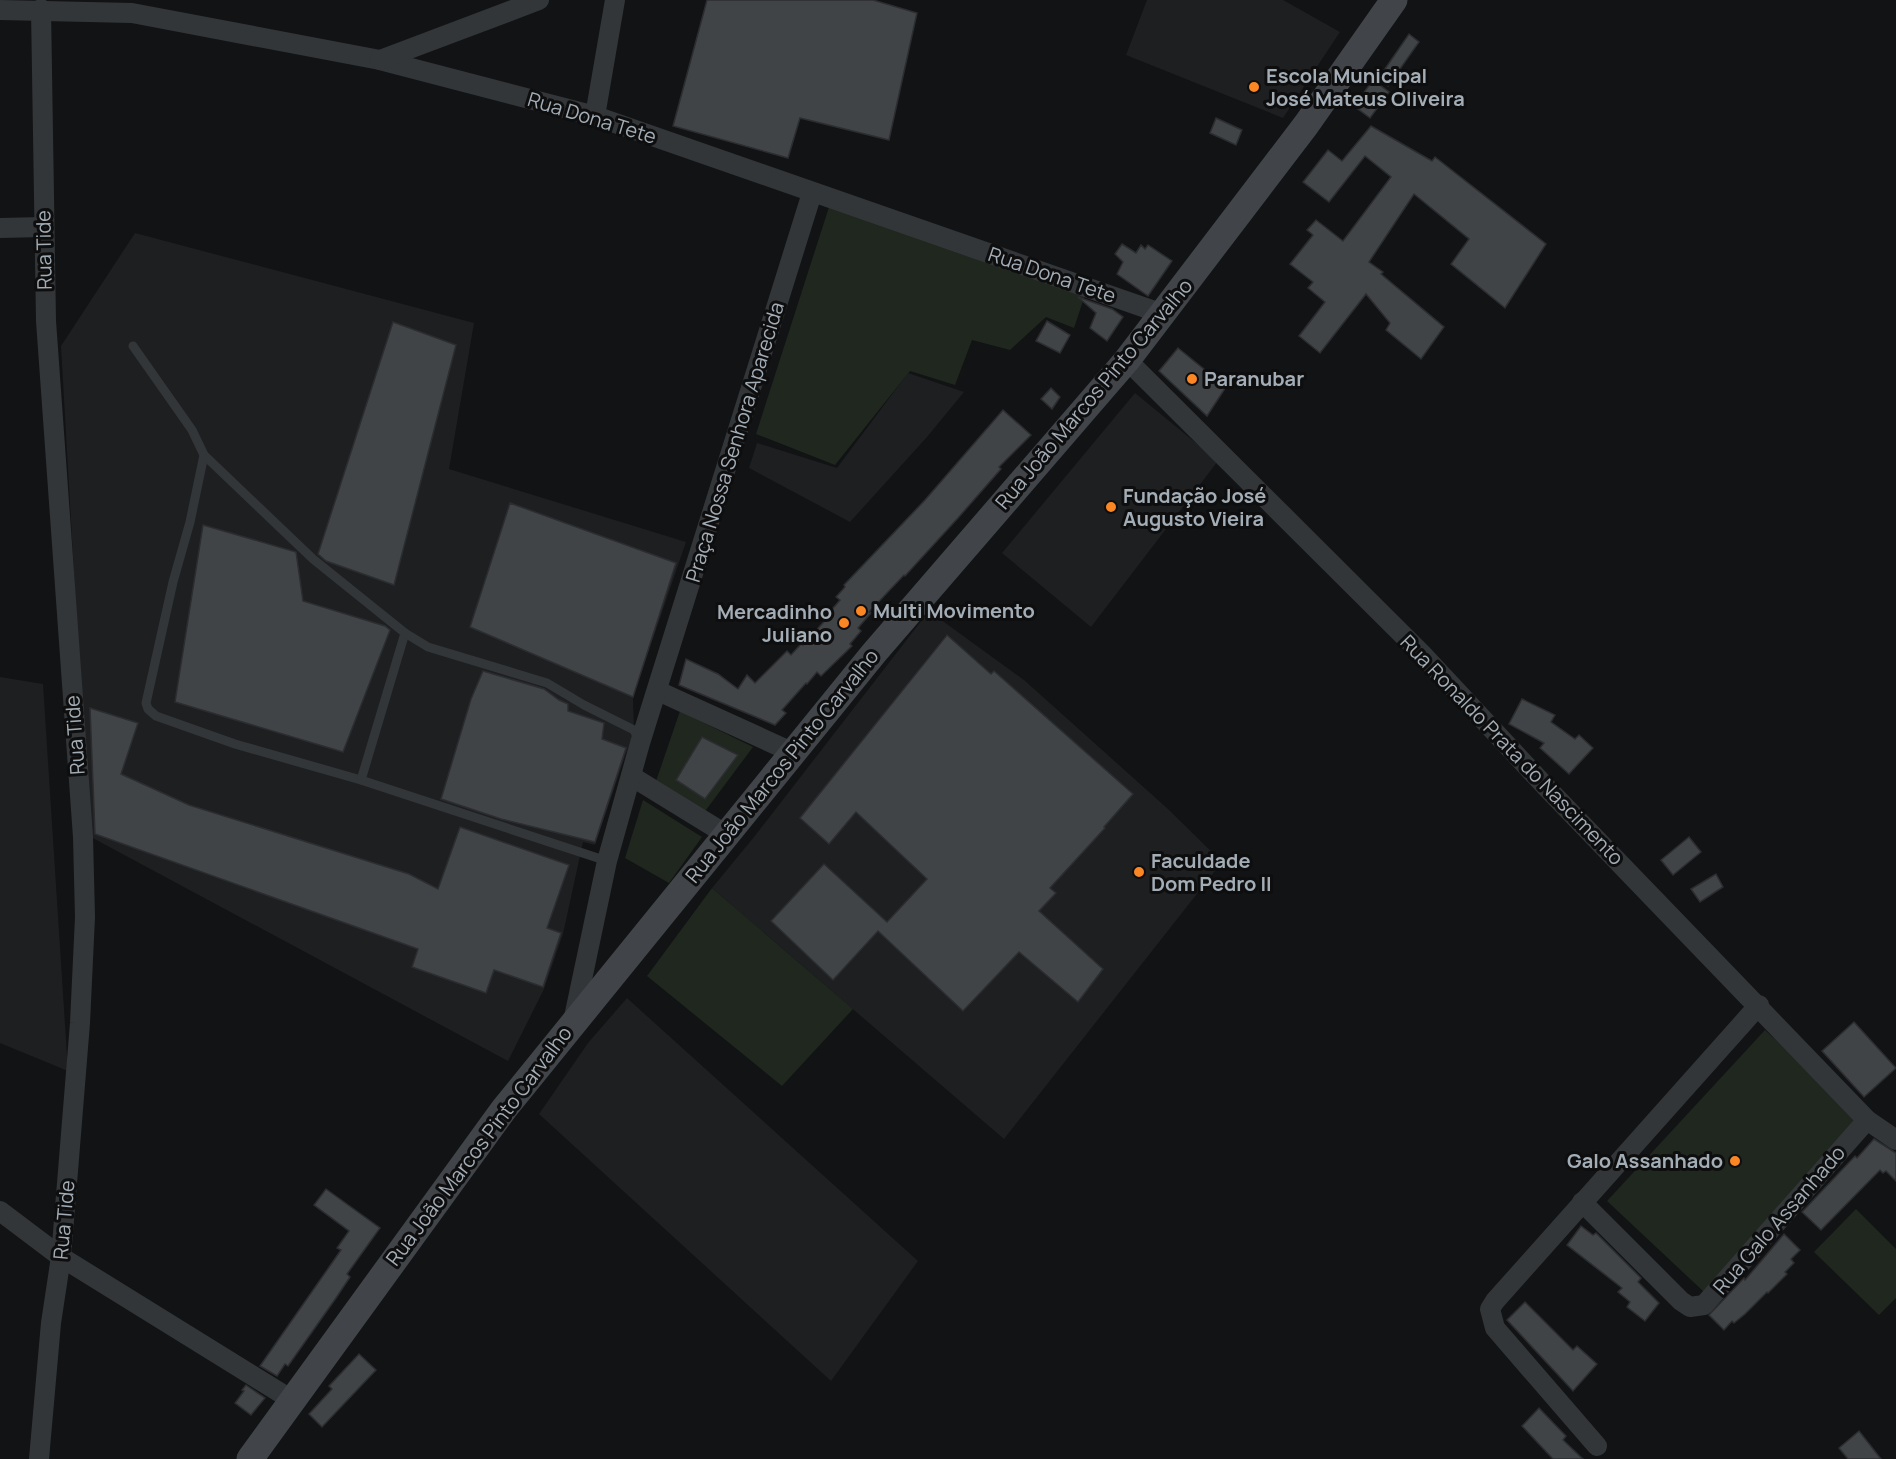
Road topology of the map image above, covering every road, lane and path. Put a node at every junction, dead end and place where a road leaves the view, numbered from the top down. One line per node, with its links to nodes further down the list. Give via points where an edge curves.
1 (540, 0): 6 (street)
2 (615, 0): 7 (street)
3 (1394, 0): 11 (main road, Rua João Marcos Pinto Carvalho, via 1306,125)
4 (41, 9): 5 (street, Rua Dona Tete); 6 (street, Rua Dona Tete, via 132,13); 9 (street, Rua Tide)
5 (0, 10)
6 (380, 60): 7 (street, Rua Dona Tete)
7 (595, 116): 8 (street, Rua Dona Tete)
8 (812, 193): 11 (street, Rua Dona Tete); 16 (street, Praça Nossa Senhora Aparecida)
9 (44, 227): 10 (street); 29 (street, Rua Tide, via 46,321 82,825 85,917)
10 (0, 228)
11 (1163, 314): 13 (main road, Rua João Marcos Pinto Carvalho)
12 (133, 346): 14 (lane, via 192,430)
13 (1127, 360): 18 (main road, Rua João Marcos Pinto Carvalho, via 874,653); 23 (street, Rua Ronaldo Prata do Nascimento, via 1423,655)
14 (204, 455): 15 (lane, via 313,559); 20 (lane, via 172,582 146,703 148,709 156,716 235,744)
15 (405, 633): 17 (lane, via 428,647 547,683 634,730); 20 (lane)
16 (658, 691): 17 (street, Praça Nossa Senhora Aparecida); 18 (street)
17 (640, 743): 19 (street, Praça Nossa Senhora Aparecida)
18 (794, 753): 21 (main road, Rua João Marcos Pinto Carvalho)
19 (631, 776): 21 (street); 22 (street, Praça Nossa Senhora Aparecida)
20 (361, 780): 22 (lane)
21 (727, 835): 24 (main road, Rua João Marcos Pinto Carvalho)
22 (607, 861): 24 (street, Praça Nossa Senhora Aparecida)
23 (1759, 1005): 25 (street, Rua Ronaldo Prata do Nascimento); 27 (street)
24 (573, 1022): 30 (main road, Rua João Marcos Pinto Carvalho, via 504,1109)
25 (1867, 1119): 26 (street, Rua Ronaldo Prata do Nascimento); 27 (street, Rua Galo Assanhado, via 1704,1305 1690,1307 1681,1301)
26 (1896, 1140)
27 (1582, 1202): 31 (street, via 1490,1310 1495,1328)
28 (0, 1211): 29 (street)
29 (61, 1257): 30 (street); 32 (street, Rua Tide)
30 (292, 1400): 33 (main road, Rua João Marcos Pinto Carvalho)
31 (1597, 1446)
32 (39, 1459)
33 (250, 1459)

